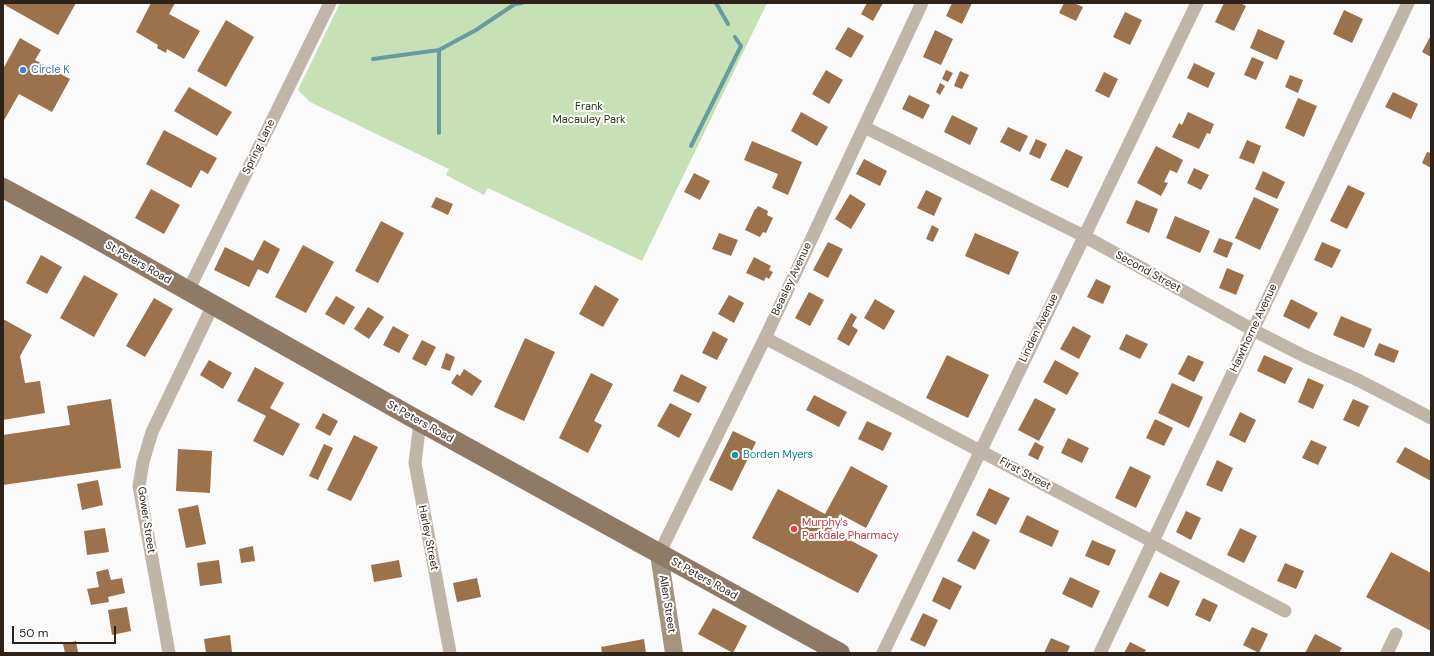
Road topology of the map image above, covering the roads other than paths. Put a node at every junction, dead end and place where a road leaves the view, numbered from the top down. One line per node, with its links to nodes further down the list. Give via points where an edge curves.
1 (330, 3): 8 (street, Spring Lane)
2 (922, 3): 5 (street, Beasley Avenue)
3 (1196, 3): 7 (street, Linden Avenue)
4 (1408, 3): 10 (street, Hawthorne Avenue)
5 (864, 127): 7 (street, Second Street); 11 (street, Beasley Avenue)
6 (3, 188): 8 (main road, St Peters Road)
7 (1084, 236): 10 (street, Second Street); 14 (street, Linden Avenue)
8 (188, 291): 9 (main road, St Peters Road)
9 (213, 305): 13 (main road, St Peters Road); 19 (street, Gower Street, via 152,432 139,486)
10 (1253, 330): 12 (street, Second Street); 15 (street, Hawthorne Avenue)
11 (764, 338): 14 (street, First Street); 16 (street, Beasley Avenue)
12 (1431, 418)
13 (420, 422): 16 (main road, St Peters Road); 20 (street, Harley Street, via 414,463)
14 (980, 450): 15 (street, First Street); 23 (street, Linden Avenue)
15 (1153, 541): 17 (street, First Street); 24 (street, Hawthorne Avenue)
16 (659, 554): 21 (street, Allen Street); 22 (main road, St Peters Road)
17 (1285, 611)
18 (1396, 634): 25 (street)
19 (169, 653)
20 (450, 653)
21 (674, 653)
22 (840, 653)
23 (883, 653)
24 (1100, 653)
25 (1387, 653)

